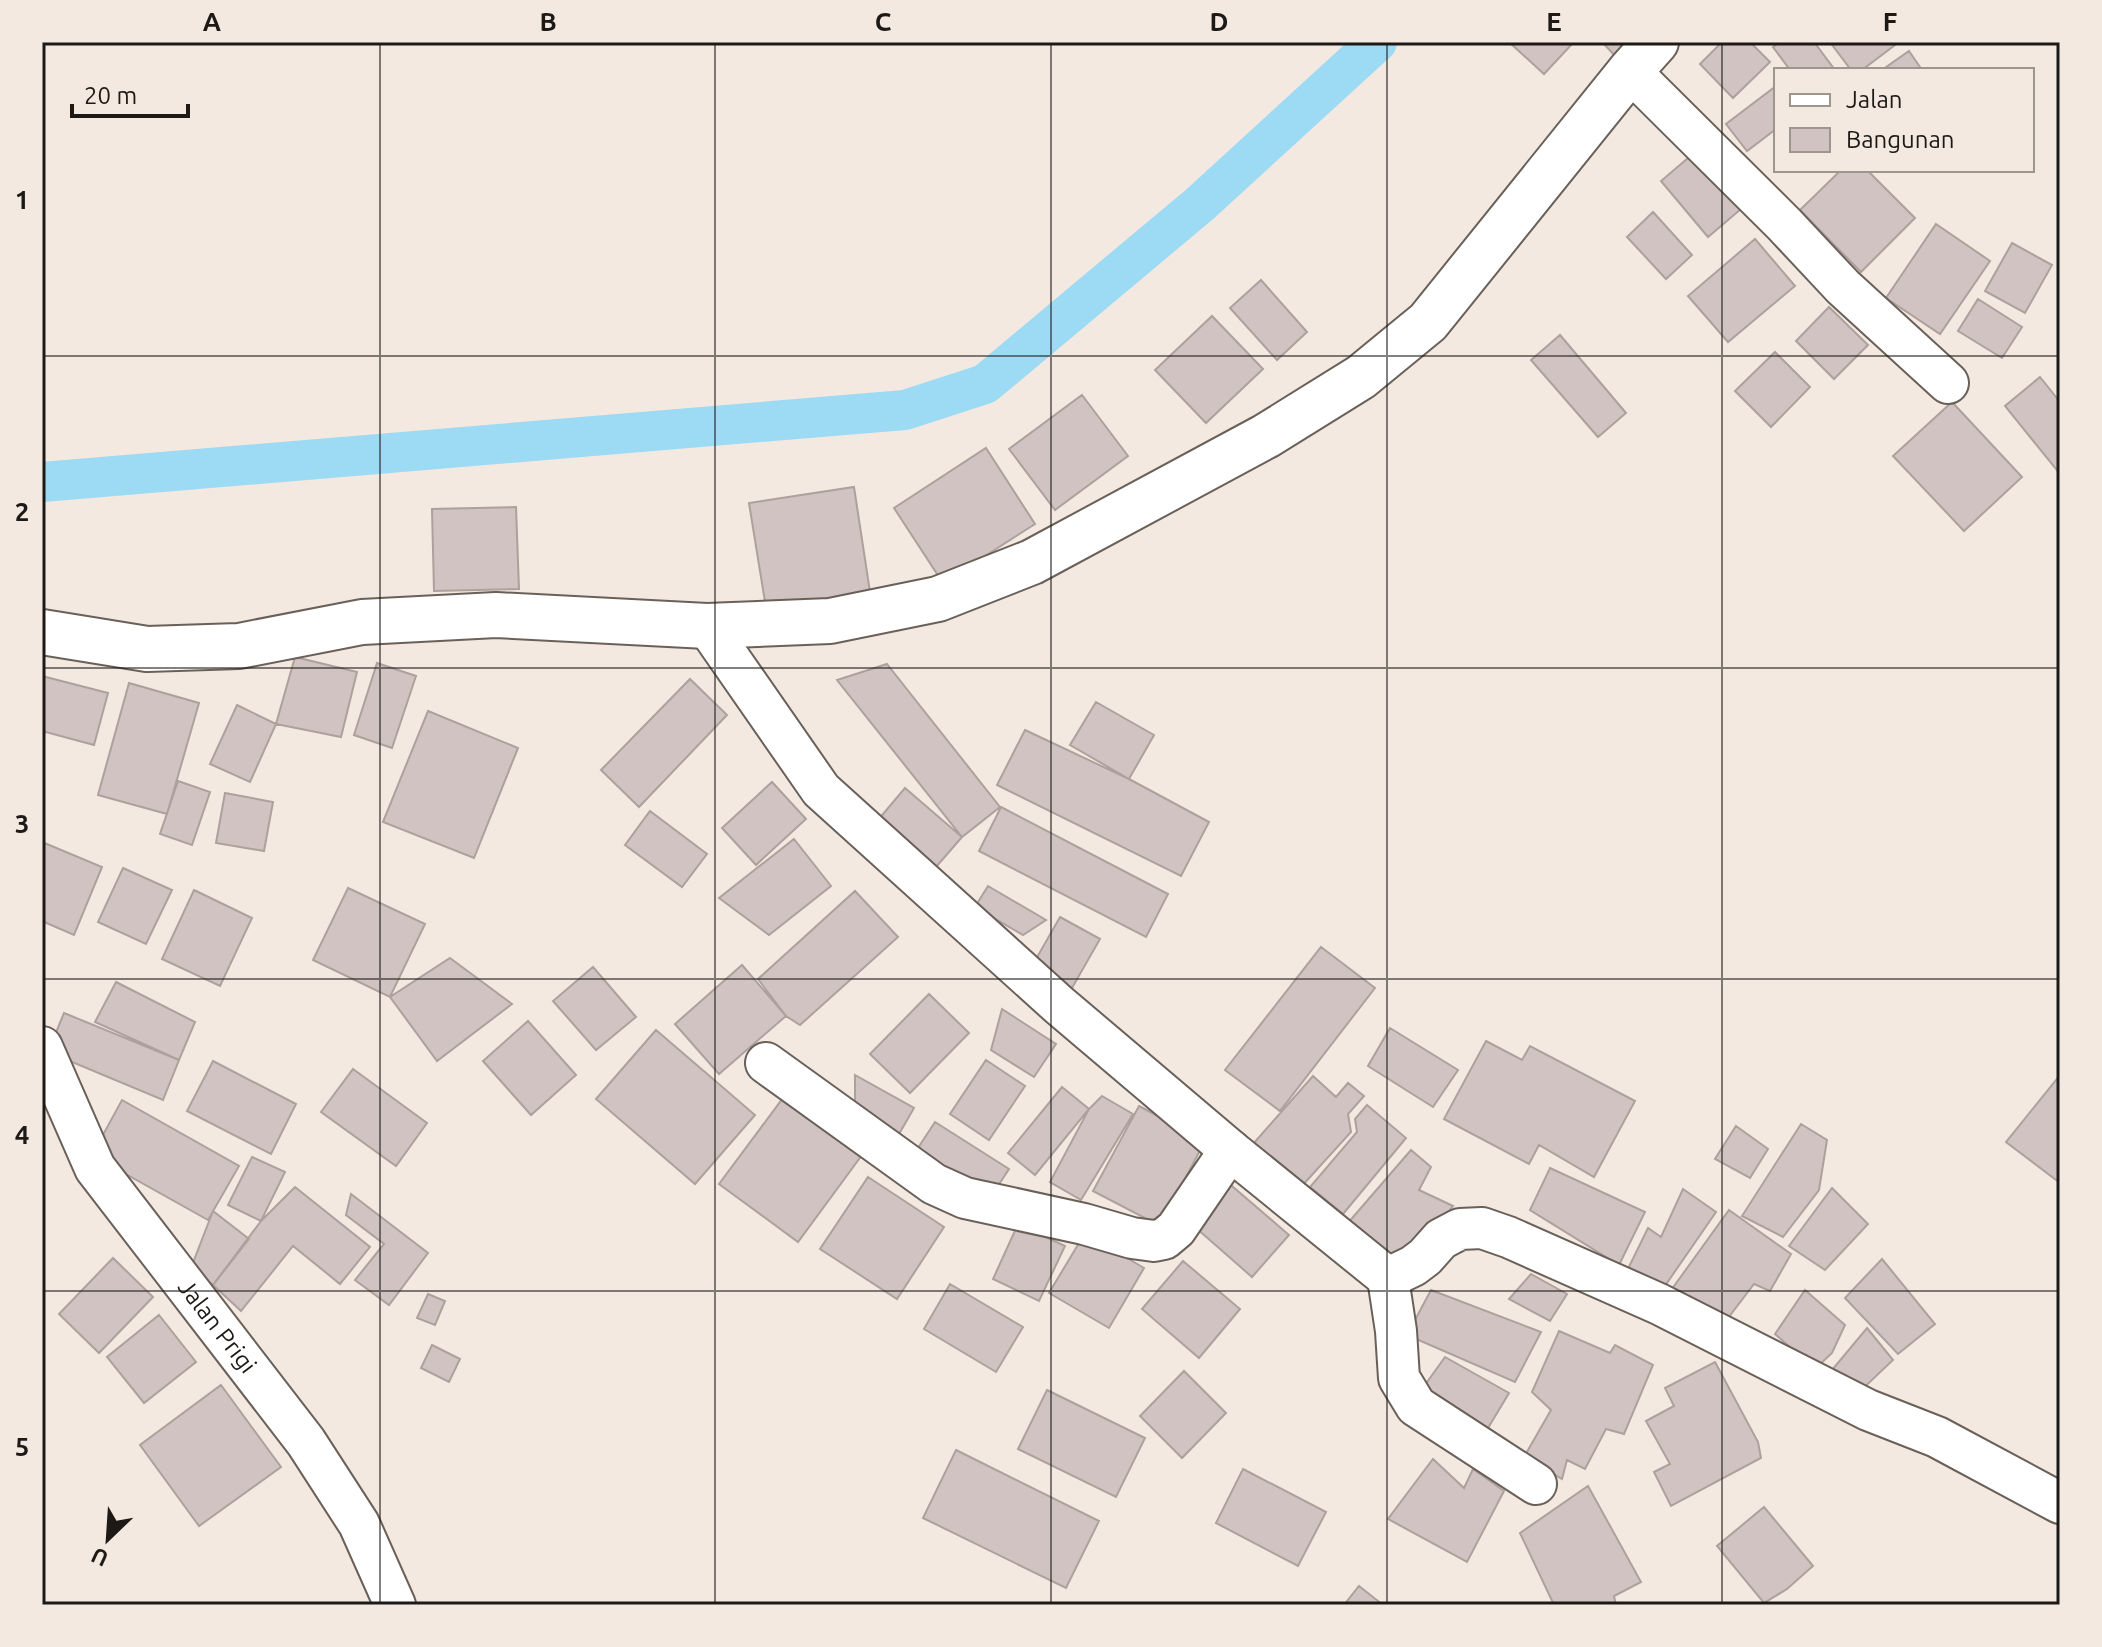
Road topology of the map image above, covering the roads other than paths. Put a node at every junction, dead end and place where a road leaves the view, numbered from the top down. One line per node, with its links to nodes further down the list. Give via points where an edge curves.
1 (1643, 56): 2 (street, via 1784,224 1843,287); 3 (main road, via 1428,322 1361,377 1266,436 1032,562 938,599 830,621)
2 (1948, 383)
3 (707, 626): 4 (main road, via 496,615 362,622 239,646 147,649); 7 (street, via 821,790 1059,1005)
4 (42, 632)
5 (42, 1047): 11 (street, Jalan Prigi, via 95,1168 306,1442 359,1524)
6 (766, 1063): 7 (street, via 934,1184 965,1198 1132,1238 1164,1239 1176,1229)
7 (1230, 1150): 8 (street)
8 (1388, 1278): 9 (street, via 1399,1378 1416,1406); 10 (street, via 1413,1266 1441,1239 1460,1229 1482,1228 1659,1304 1868,1410 1937,1437)
9 (1536, 1484)
10 (2060, 1503)
11 (395, 1605)

